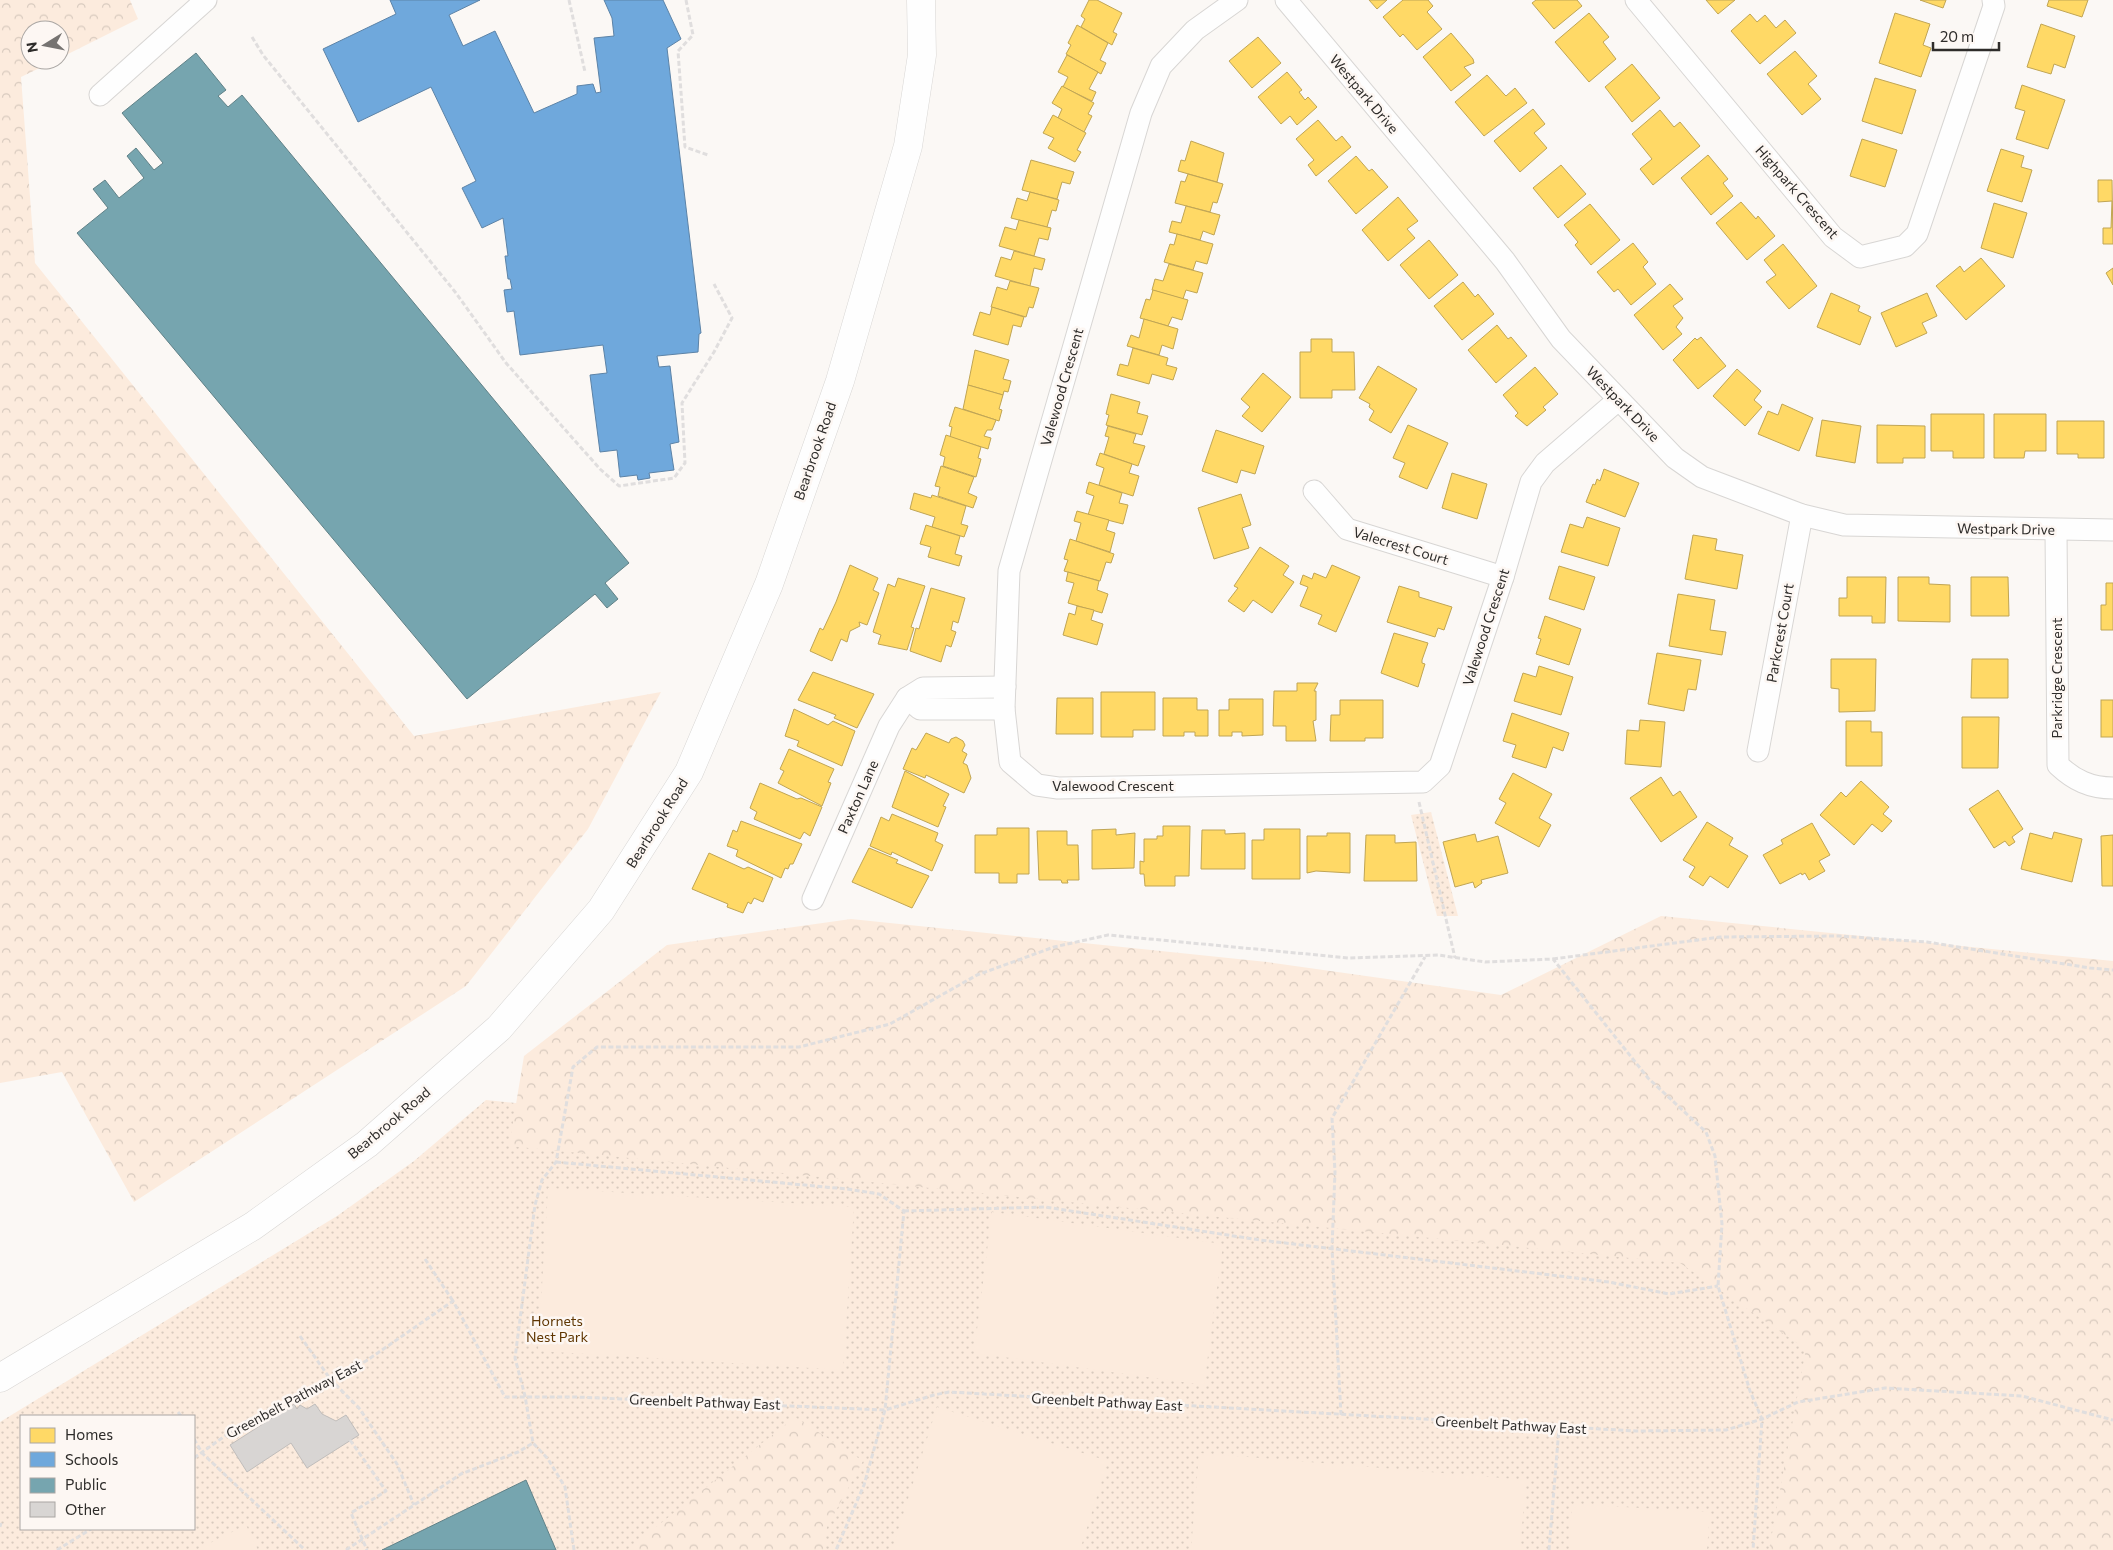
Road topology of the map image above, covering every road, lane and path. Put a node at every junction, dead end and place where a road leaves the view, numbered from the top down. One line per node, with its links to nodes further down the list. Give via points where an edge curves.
1 (206, 0): 11 (street)
2 (570, 0): 10 (path)
3 (686, 0): 12 (path, via 693,35 678,51 685,147)
4 (921, 0): 38 (street, Bearbrook Road, via 922,55 908,146 840,381 769,584 689,772 601,910 499,1028 367,1144 253,1226)
5 (1236, 0): 20 (street, Valewood Crescent, via 1195,30 1161,66 1141,113 1008,571)
6 (1286, 0): 14 (street, Westpark Drive, via 1505,261 1562,339)
7 (1636, 0): 8 (street, Highpark Crescent, via 1833,237 1860,257 1905,246 1917,234 1994,6)
8 (1993, 0)
9 (252, 36): 13 (path, via 263,55 456,293 506,363 619,486 674,478 685,463 682,404 732,318)
10 (585, 72)
11 (100, 95)
12 (708, 155)
13 (714, 284)
14 (1618, 400): 16 (street, Westpark Drive, via 1675,458 1702,477); 19 (street, Valewood Crescent, via 1545,463 1531,482)
15 (1314, 491): 19 (street, Valecrest Court, via 1347,529)
16 (1802, 515): 17 (street, Westpark Drive, via 1844,525); 23 (street, Parkcrest Court)
17 (2056, 530): 18 (street, Westpark Drive); 25 (street, Parkridge Crescent, via 2058,765 2074,779 2099,788)
18 (2113, 530)
19 (1503, 577): 24 (street, Valewood Crescent, via 1440,766 1423,782)
20 (1005, 687): 21 (street, via 922,688); 22 (street, Valewood Crescent)
21 (907, 698): 22 (street, via 920,709); 26 (street, Paxton Lane, via 889,726)
22 (1004, 710): 24 (street, Valewood Crescent, via 1010,762 1037,785 1058,788)
23 (1758, 751)
24 (1414, 782): 28 (path)
25 (2113, 788)
26 (813, 899)
27 (1425, 956): 28 (path); 31 (path, via 1349,958 1108,935 1054,947 977,975 890,1024 799,1047 597,1047 573,1067); 33 (path, via 1332,1118 1335,1172)
28 (1455, 958): 29 (path, via 1485,962)
29 (1553, 959): 30 (path, via 1720,937 1839,936 1927,942); 35 (path, via 1648,1078 1706,1132 1715,1156 1722,1224)
30 (2113, 970)
31 (556, 1162): 32 (path, via 847,1189 879,1194); 40 (path, via 542,1180 535,1205 515,1358)
32 (904, 1211): 33 (path, via 1045,1208); 41 (path)
33 (1332, 1248): 35 (path, via 1609,1282 1669,1294); 42 (path)
34 (425, 1260): 36 (path)
35 (1718, 1286): 43 (path, via 1750,1391)
36 (452, 1301): 39 (path, Greenbelt Pathway East, via 366,1361); 40 (path, Greenbelt Pathway East, via 505,1397)
37 (300, 1336): 39 (path)
38 (0, 1378)
39 (331, 1380): 49 (path, Greenbelt Pathway East, via 243,1423); 51 (path, via 359,1408 397,1464)
40 (524, 1396): 41 (path, Greenbelt Pathway East); 48 (path)
41 (885, 1410): 42 (path, Greenbelt Pathway East, via 949,1392); 59 (path, via 864,1485)
42 (1341, 1415): 45 (path, Greenbelt Pathway East)
43 (1762, 1419): 44 (path, Greenbelt Pathway East, via 1798,1402 1885,1388 2022,1396); 45 (path, Greenbelt Pathway East, via 1726,1430); 61 (path)
44 (2113, 1420)
45 (1559, 1428): 60 (path)
46 (350, 1440): 53 (path, via 386,1491 351,1513)
47 (195, 1441): 49 (path)
48 (533, 1443): 51 (path, via 461,1474); 58 (path, via 548,1459 565,1487)
49 (202, 1452): 50 (path, Greenbelt Pathway East); 55 (path)
50 (195, 1457)
51 (414, 1505): 53 (path)
52 (89, 1530): 54 (path)
53 (362, 1540): 56 (path); 57 (path)
54 (57, 1550)
55 (305, 1550)
56 (346, 1550)
57 (367, 1550)
58 (574, 1550)
59 (836, 1550)
60 (1549, 1550)
61 (1753, 1550)

